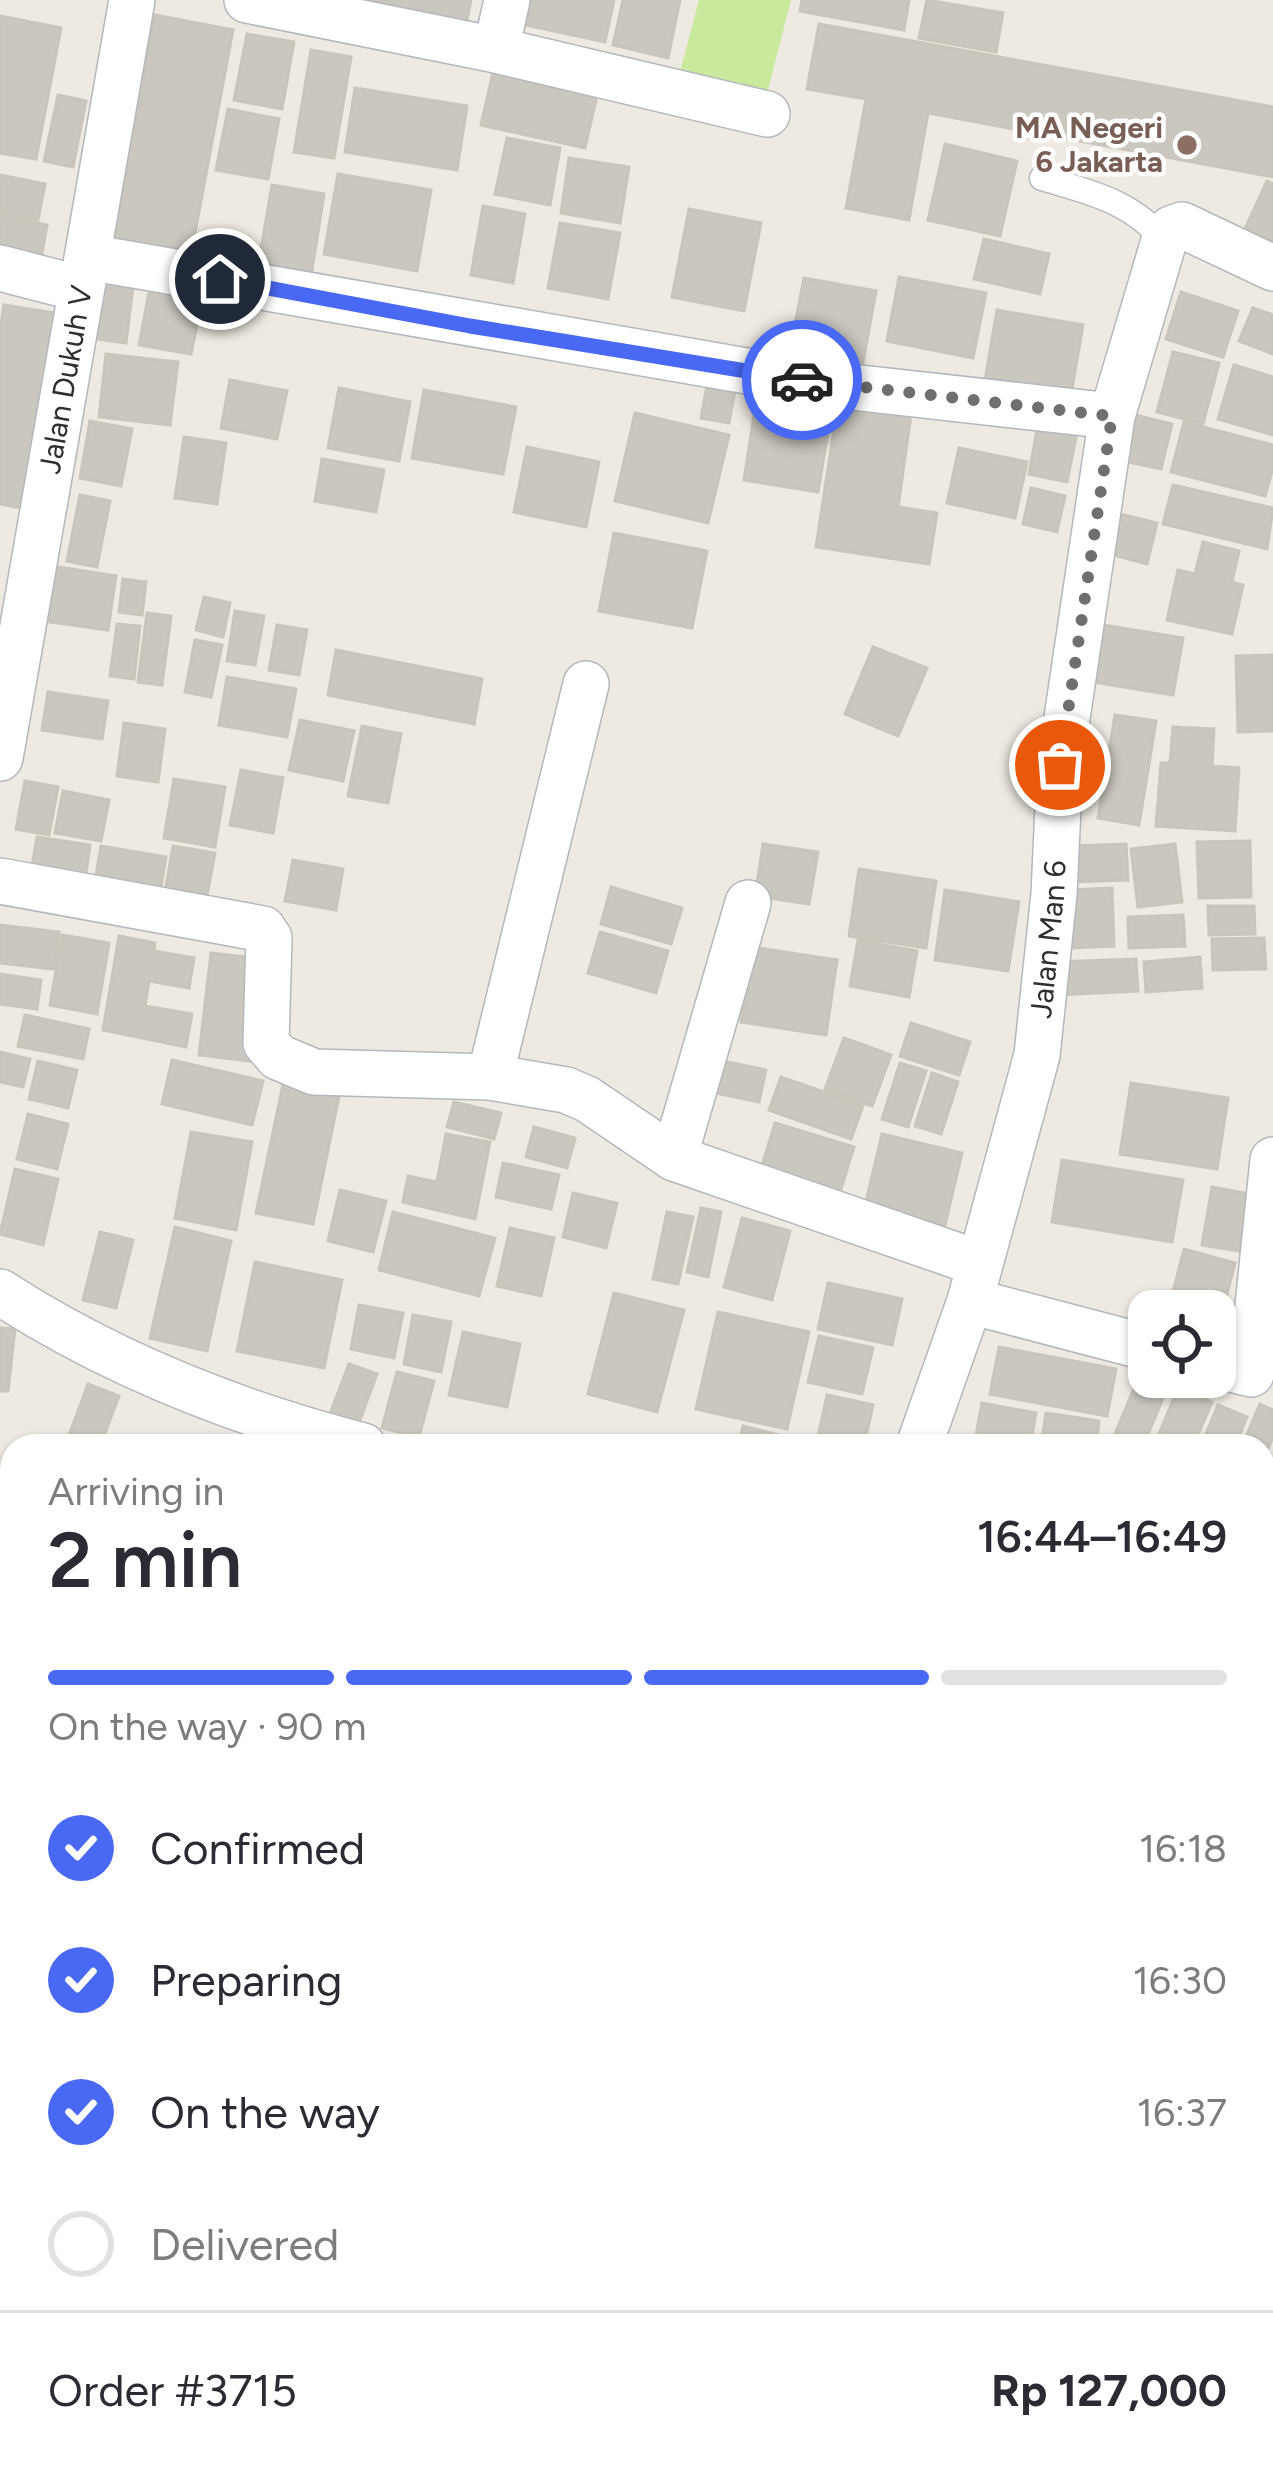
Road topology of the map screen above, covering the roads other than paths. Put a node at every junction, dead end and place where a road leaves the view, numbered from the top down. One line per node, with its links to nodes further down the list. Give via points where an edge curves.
1 (132, 0): 10 (street, Jalan Dukuh V)
2 (248, 0): 4 (street)
3 (507, 0): 4 (street)
4 (496, 50): 5 (street)
5 (767, 114)
6 (1042, 178): 7 (lane, via 1111,198)
7 (1164, 241): 9 (street, via 1182,225); 11 (street, Jalan Man 6)
8 (0, 268): 10 (street)
9 (1273, 268)
10 (84, 273): 11 (street, via 816,382); 12 (street, Jalan Dukuh V)
11 (1112, 416): 20 (street, Jalan Man 6, via 1060,765 1036,1055)
12 (7, 676): 14 (street, Jalan Dukuh V)
13 (586, 684): 17 (street)
14 (0, 758)
15 (0, 881): 17 (street, via 263,929 266,1043 314,1072)
16 (748, 903): 18 (street)
17 (490, 1077): 18 (street, via 587,1099)
18 (674, 1158): 20 (street)
19 (1273, 1160): 23 (street)
20 (974, 1282): 22 (street); 25 (street, Jalan Man 6)
21 (0, 1292): 24 (street, via 187,1390)
22 (1128, 1340)
23 (1246, 1372)
24 (325, 1434)
25 (924, 1434)

